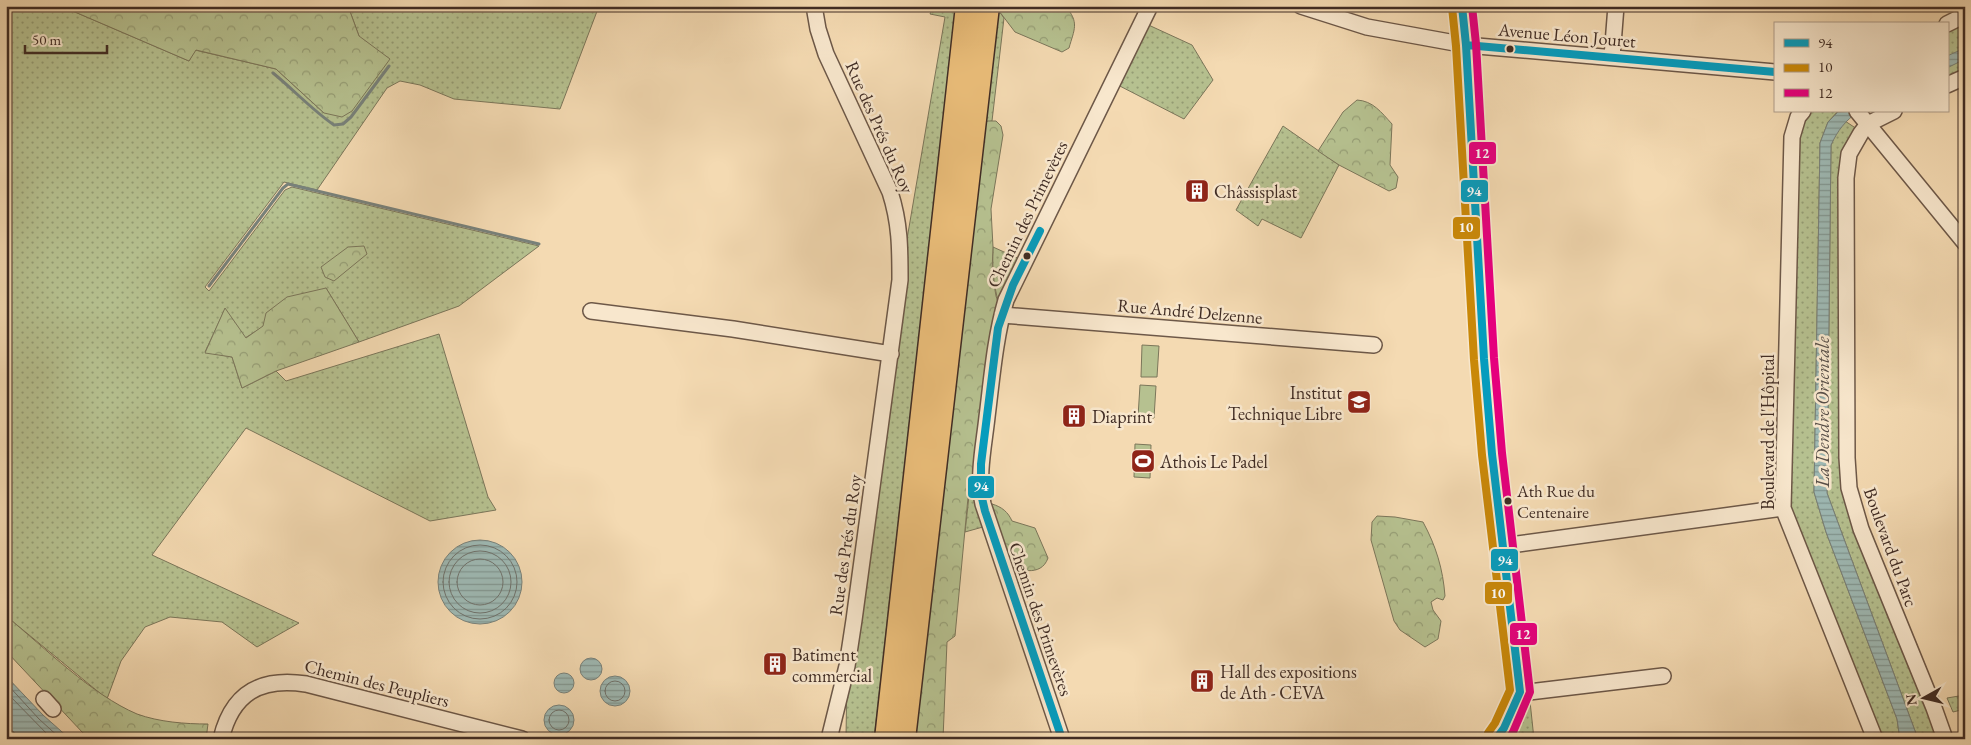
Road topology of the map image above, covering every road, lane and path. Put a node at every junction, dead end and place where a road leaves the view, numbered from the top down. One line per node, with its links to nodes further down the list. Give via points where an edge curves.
1 (814, 6): 23 (street, Rue des Prés du Roy, via 822,43 897,214 900,280)
2 (967, 6): 31 (highway)
3 (988, 6): 32 (highway)
4 (1150, 6): 21 (street, Chemin des Primevères, via 1013,285)
5 (1301, 6): 10 (street, Avenue Léon Jouret, via 1367,27)
6 (1462, 6): 10 (street)
7 (1616, 6): 11 (street)
8 (1965, 15): 9 (street)
9 (1948, 24)
10 (1466, 45): 11 (street, Avenue Léon Jouret); 25 (street, via 1484,359)
11 (1612, 57): 12 (street, Avenue Léon Jouret)
12 (1774, 72)
13 (1965, 77): 14 (street)
14 (1948, 85)
15 (1802, 112): 24 (street, Boulevard de l'Hôpital, via 1792,137)
16 (1858, 112): 18 (street)
17 (1892, 112): 18 (street)
18 (1868, 124): 19 (street); 36 (street, Boulevard du Parc, via 1849,154 1846,178 1848,488 1861,530)
19 (1965, 243)
20 (591, 311): 23 (street)
21 (1002, 315): 22 (street, Rue André Delzenne); 33 (street, Chemin des Primevères, via 995,346 981,494)
22 (1374, 345)
23 (891, 354): 30 (street, Rue des Prés du Roy, via 848,657)
24 (1783, 508): 25 (street); 35 (street, Boulevard de l'Hôpital)
25 (1503, 546): 27 (street)
26 (1663, 676): 27 (street)
27 (1520, 692): 34 (street)
28 (221, 739): 29 (street, Chemin des Peupliers, via 226,718 246,694 274,682 291,681)
29 (522, 739)
30 (829, 739)
31 (886, 739)
32 (904, 739)
33 (1062, 739)
34 (1496, 739)
35 (1875, 739)
36 (1945, 739)

